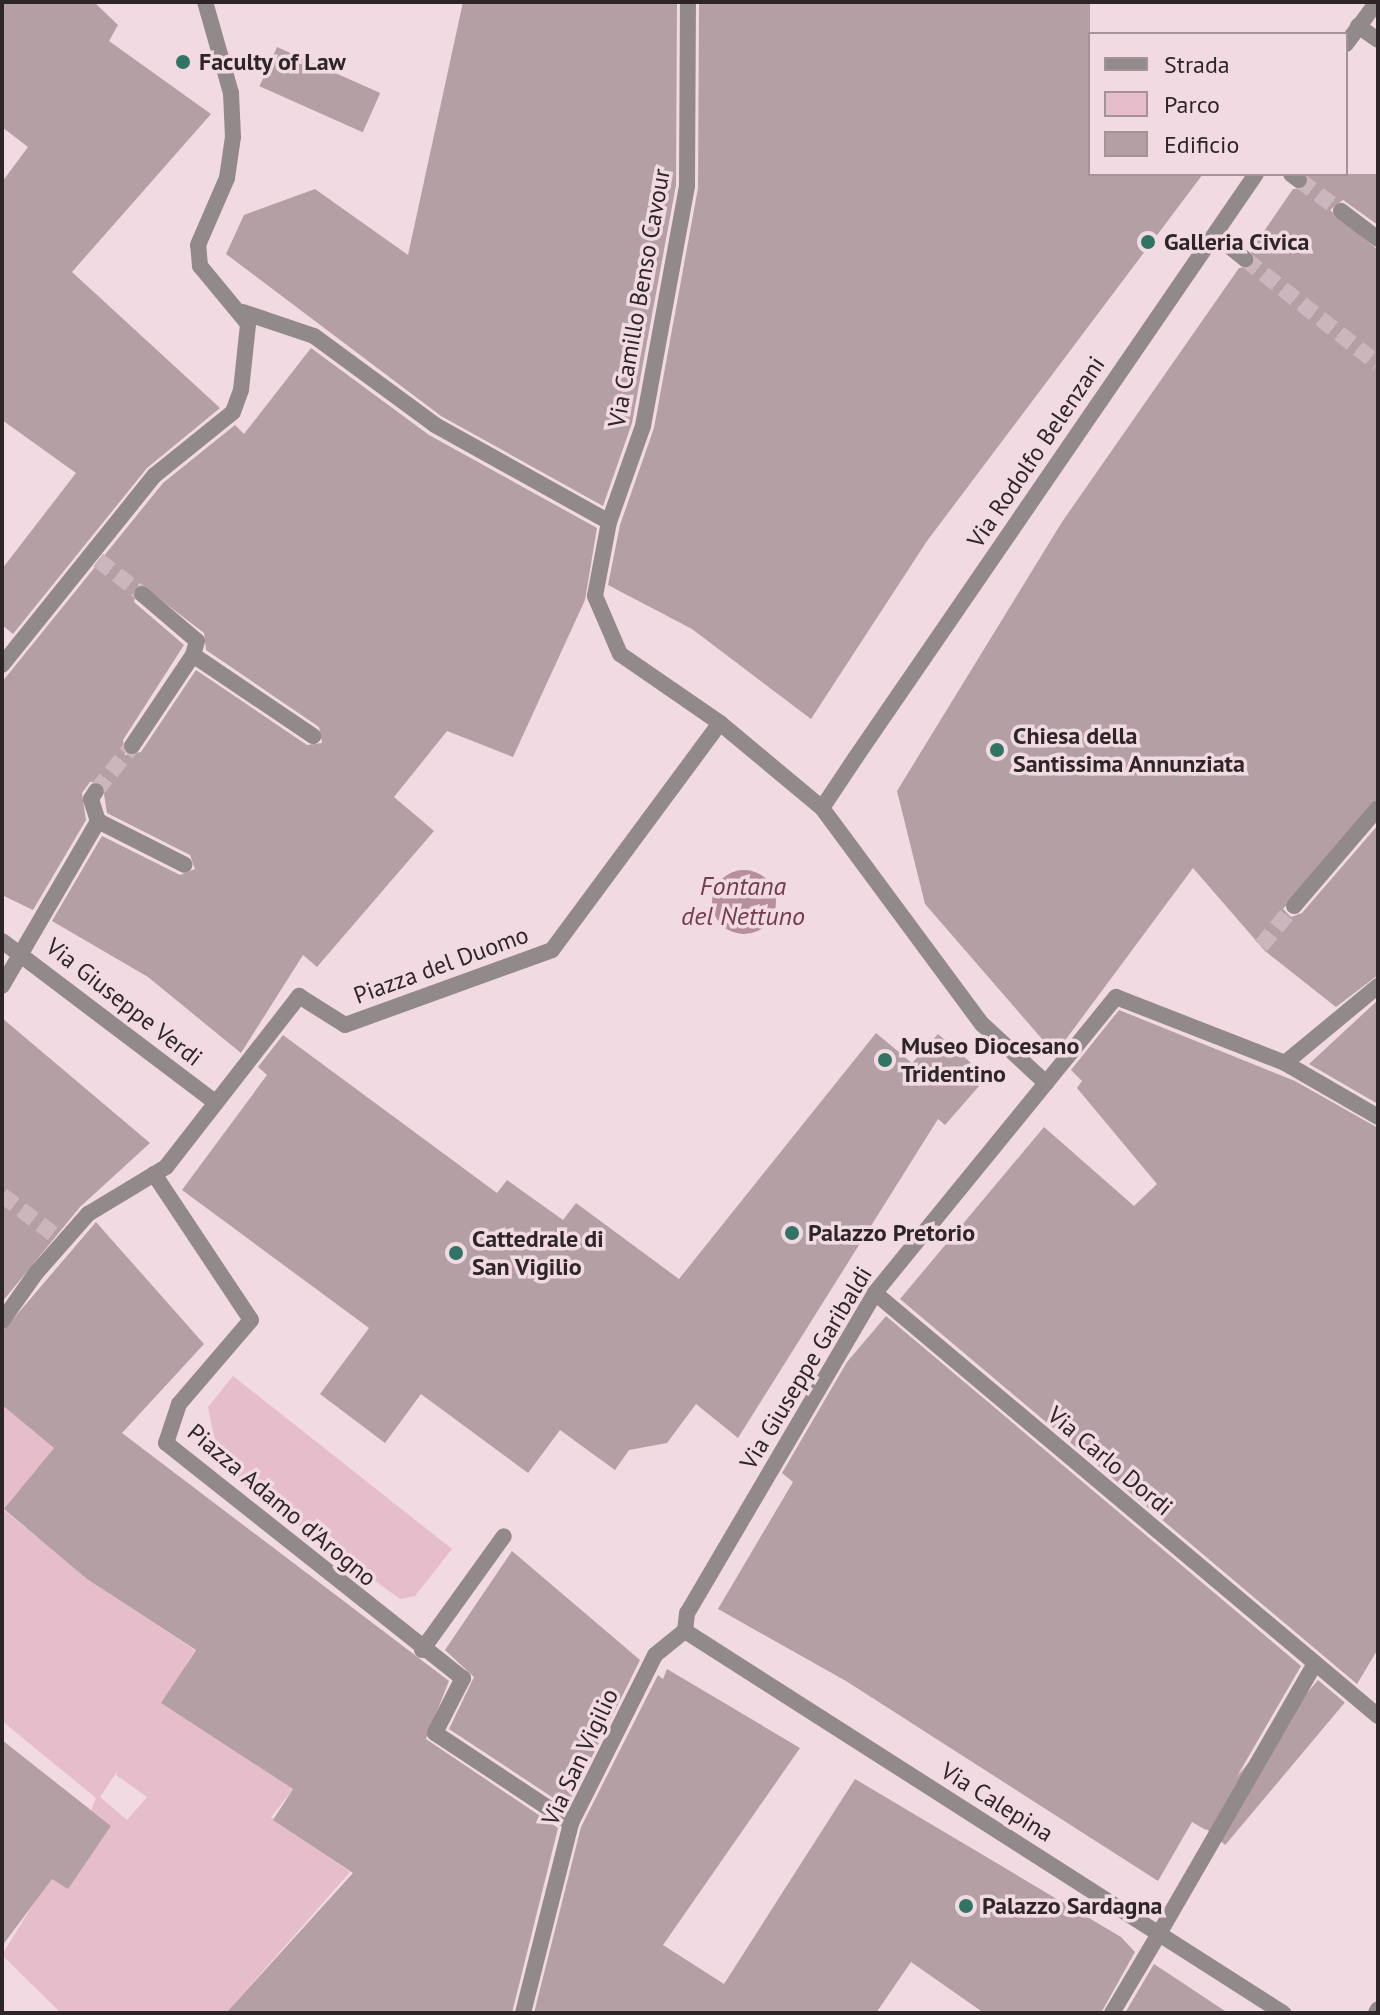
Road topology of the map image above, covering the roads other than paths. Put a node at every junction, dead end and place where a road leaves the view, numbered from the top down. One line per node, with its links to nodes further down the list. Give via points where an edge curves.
1 (205, 2): 12 (street, via 231,93 227,178 198,245 200,266)
2 (688, 2): 13 (street, Via Camillo Benso Cavour, via 687,186 643,426)
3 (1377, 2): 4 (street)
4 (1358, 26): 5 (street); 6 (street)
5 (1378, 40)
6 (1348, 41)
7 (1255, 176): 21 (street, Via Rodolfo Belenzani)
8 (1341, 211): 9 (street)
9 (1378, 239)
10 (1229, 246): 11 (street)
11 (1245, 259)
12 (242, 311): 13 (street, via 314,336 435,425); 16 (street, via 248,324 233,412 155,475)
13 (609, 522): 17 (street, Via Camillo Benso Cavour, via 595,596 620,654)
14 (142, 594): 15 (street, via 197,641)
15 (193, 655): 18 (street); 19 (street)
16 (2, 665)
17 (720, 723): 21 (street); 32 (street, Piazza del Duomo, via 552,950 345,1025 299,996)
18 (313, 736)
19 (132, 746)
20 (96, 791): 23 (street, via 91,799)
21 (822, 808): 31 (street, via 982,1024)
22 (1378, 808): 25 (street)
23 (98, 821): 24 (street); 27 (street)
24 (185, 865)
25 (1294, 906)
26 (2, 941): 27 (street, Via Giuseppe Verdi)
27 (19, 952): 28 (street); 32 (street, Via Giuseppe Verdi)
28 (2, 986)
29 (1378, 986): 30 (street)
30 (1285, 1063): 31 (street, Via Giuseppe Garibaldi, via 1116,997); 33 (street)
31 (1046, 1083): 35 (street, Via Giuseppe Garibaldi)
32 (216, 1103): 34 (street)
33 (1378, 1117)
34 (154, 1174): 36 (street, via 58,1238); 39 (street, Piazza Adamo d'Arogno, via 251,1320 179,1404 166,1443)
35 (875, 1293): 38 (street, Via Giuseppe Garibaldi, via 687,1613); 40 (street, Via Carlo Dordi)
36 (2, 1321)
37 (504, 1536): 39 (street)
38 (685, 1631): 42 (street, Via San Vigilio, via 655,1655); 43 (street, Via Calepina)
39 (422, 1650): 42 (street, via 463,1678 435,1733)
40 (1315, 1663): 41 (street, Via Carlo Dordi); 43 (street)
41 (1378, 1716)
42 (571, 1823): 44 (street, Via San Vigilio)
43 (1160, 1932): 45 (street); 46 (street, Via Calepina)
44 (523, 2013)
45 (1112, 2013)
46 (1283, 2013)

